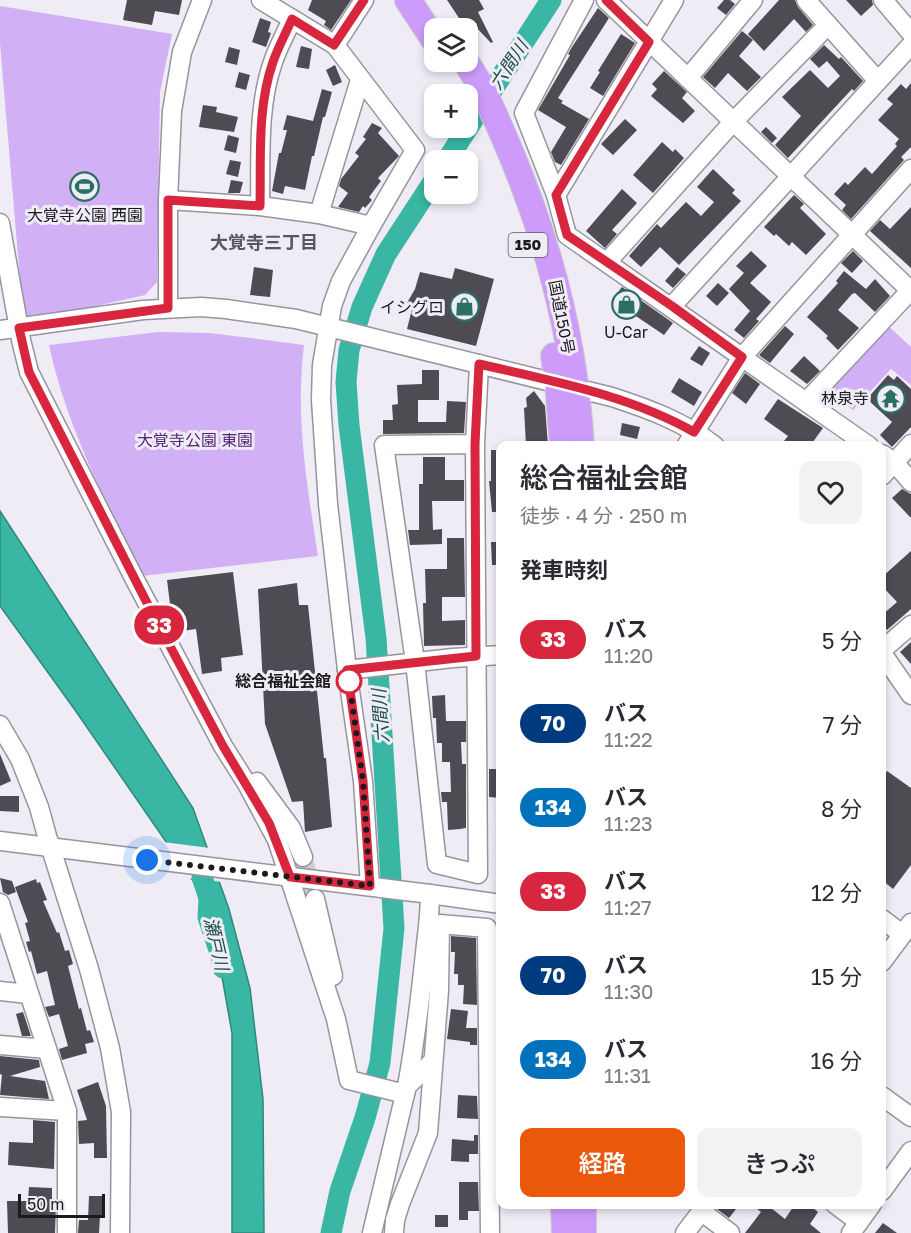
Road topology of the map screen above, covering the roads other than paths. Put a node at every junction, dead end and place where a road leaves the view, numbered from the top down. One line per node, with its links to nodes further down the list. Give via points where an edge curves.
1 (202, 0): 28 (street, via 182,52 175,85)
2 (261, 0): 13 (street)
3 (364, 0): 18 (street)
4 (408, 0): 14 (highway)
5 (426, 0): 12 (highway)
6 (584, 0): 27 (street, via 524,113)
7 (606, 0): 17 (street)
8 (674, 0): 17 (street)
9 (753, 0): 20 (street)
10 (806, 0): 15 (street)
11 (883, 0): 16 (street)
12 (438, 18)
13 (292, 19): 18 (street); 29 (street, via 265,93)
14 (424, 24)
15 (828, 26): 22 (street); 24 (street)
16 (911, 33)
17 (649, 42): 20 (street); 27 (street)
18 (334, 45): 21 (street)
19 (911, 45): 22 (street)
20 (688, 78): 24 (street)
21 (360, 80): 30 (street); 32 (street, via 415,150)
22 (878, 81): 26 (street)
23 (467, 82): 42 (highway, 国道150号 / 150, via 541,229 552,266)
24 (733, 123): 26 (street); 34 (street)
25 (911, 169): 33 (street)
26 (791, 177): 33 (street); 36 (street)
27 (556, 195): 34 (street, via 567,235)
28 (168, 200): 29 (street); 37 (street)
29 (260, 206): 30 (street)
30 (319, 214): 32 (street)
31 (0, 223): 39 (street)
32 (371, 226): 38 (street, via 341,281 332,306)
33 (852, 233): 35 (street); 40 (street)
34 (607, 262): 36 (street)
35 (911, 291): 43 (street)
36 (672, 306): 40 (street)
37 (168, 308): 38 (street, via 264,313); 39 (street)
38 (331, 327): 41 (street); 58 (street, via 322,365 321,400 328,504)
39 (10, 328): 61 (street, via 134,578)
40 (742, 357): 43 (street); 44 (street)
41 (479, 364): 42 (street); 48 (street)
42 (568, 386): 44 (street, via 644,407); 45 (highway, 国道150号 / 150); 46 (highway, 国道150号 / 150)
43 (806, 402): 47 (street)
44 (690, 439)
45 (563, 441)
46 (580, 441)
47 (862, 441)
48 (475, 444): 55 (street); 57 (street, via 384,445)
49 (911, 444): 50 (street)
50 (886, 464): 51 (street)
51 (911, 482)
52 (911, 625): 53 (street)
53 (886, 648)
54 (496, 655): 55 (street)
55 (476, 656): 57 (street); 57 (street, via 478,874 437,864)
56 (886, 658): 59 (street)
57 (408, 663): 58 (street)
58 (350, 670): 66 (street)
59 (911, 695)
60 (0, 725): 63 (street, via 21,759)
61 (233, 762): 64 (street, via 250,773 291,828); 65 (street, via 269,823)
62 (0, 841): 63 (street)
63 (54, 848): 65 (street); 96 (street, via 111,1048 122,1112)
64 (303, 857)
65 (287, 876): 66 (street); 77 (street)
66 (373, 887): 67 (street)
67 (428, 893): 70 (street); 81 (street, via 424,982)
68 (315, 899): 77 (street, via 337,996)
69 (0, 903): 73 (street)
70 (496, 903)
71 (886, 920): 72 (street)
72 (907, 928): 74 (street)
73 (5, 938): 76 (street)
74 (886, 957)
75 (0, 991): 76 (street)
76 (27, 993): 79 (street)
77 (336, 1018): 81 (street, via 349,1080)
78 (0, 1045): 79 (street)
79 (47, 1049): 84 (street)
80 (432, 1061): 81 (street); 98 (street, via 429,1133 400,1204); 99 (street, via 440,924 487,928)
81 (404, 1091): 97 (street)
82 (886, 1099): 85 (street)
83 (0, 1107): 84 (street)
84 (67, 1111): 95 (street)
85 (911, 1117)
86 (911, 1151): 87 (street)
87 (886, 1185)
88 (564, 1209): 100 (highway)
89 (583, 1209): 101 (highway)
90 (703, 1209): 102 (street)
91 (705, 1209): 103 (street)
92 (839, 1209): 94 (street)
93 (868, 1209): 94 (street)
94 (855, 1228)
95 (67, 1233)
96 (120, 1233)
97 (372, 1233)
98 (394, 1233)
99 (490, 1233)
100 (565, 1233)
101 (583, 1233)
102 (685, 1233)
103 (730, 1233)

